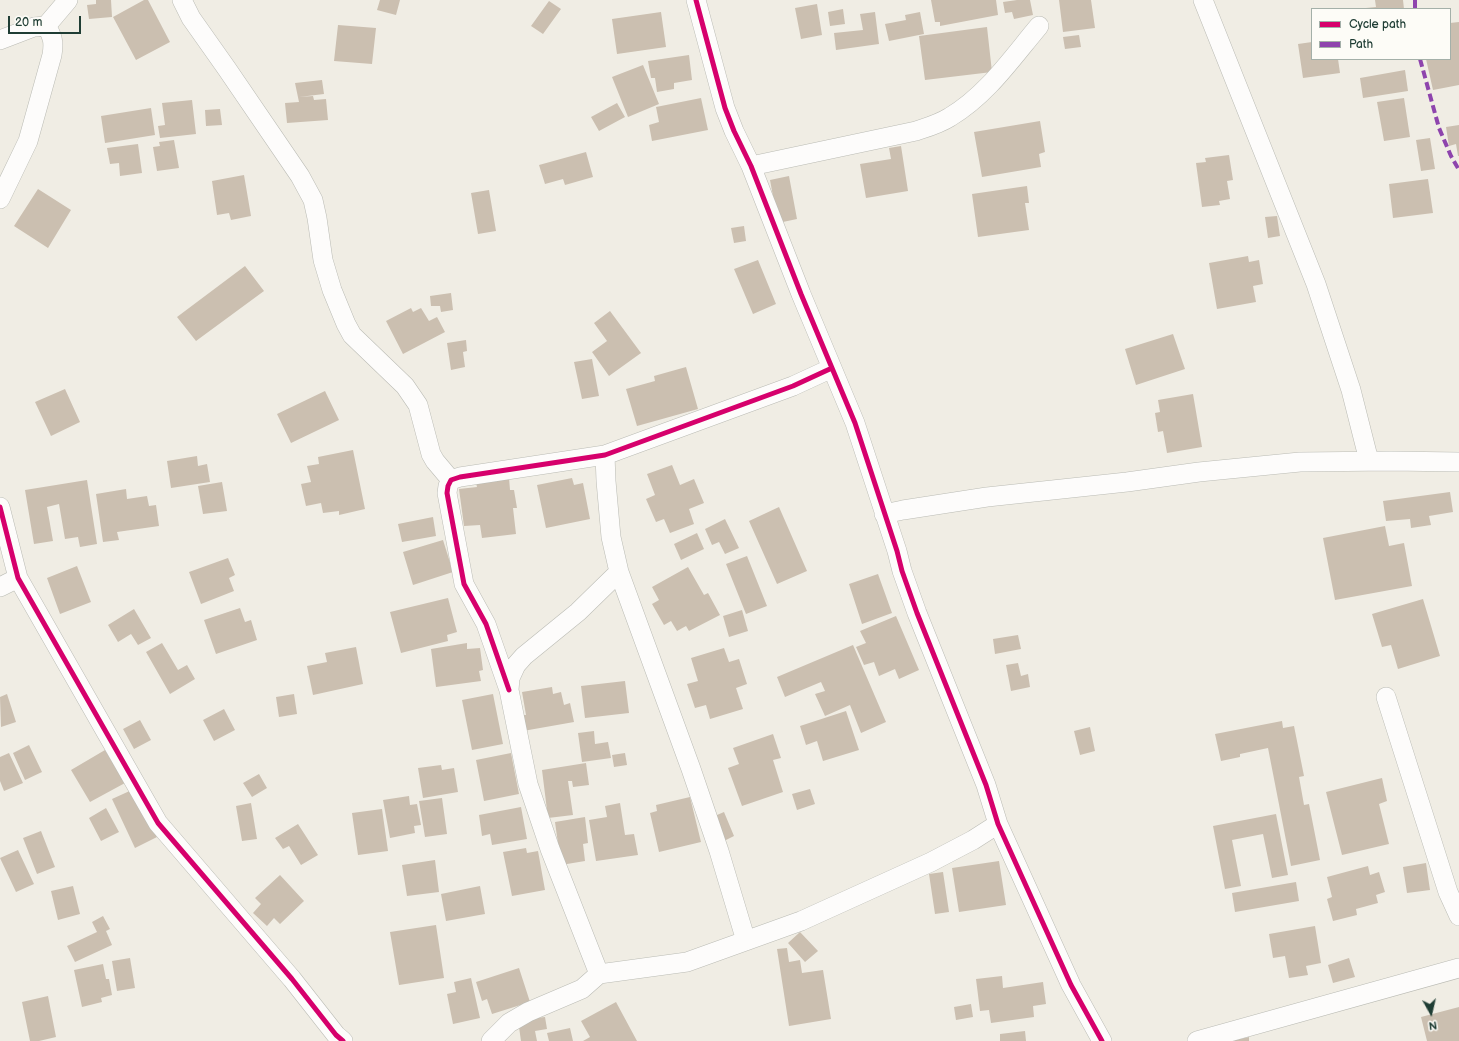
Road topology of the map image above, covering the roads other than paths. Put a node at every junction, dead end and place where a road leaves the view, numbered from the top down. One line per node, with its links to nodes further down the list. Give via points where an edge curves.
1 (68, 0): 5 (street)
2 (182, 0): 14 (street, via 191,18 300,176 313,200 323,260 346,324 352,335 412,395 418,406 431,454)
3 (696, 0): 8 (street, via 725,108)
4 (1203, 0): 12 (street, via 1316,284 1351,390)
5 (46, 26): 7 (street, via 34,27); 9 (street, via 52,35 52,55 28,141)
6 (1039, 26): 8 (street, via 981,94 939,123 916,131)
7 (0, 40)
8 (751, 166): 10 (street, via 800,294)
9 (0, 199)
10 (832, 368): 11 (street, via 793,386); 16 (street, via 855,423)
11 (605, 455): 14 (street); 17 (street, via 610,537)
12 (1369, 461): 13 (street); 16 (street, via 1300,462 1199,472 987,498)
13 (1459, 462)
14 (451, 480): 20 (street, via 448,493 464,584 486,624)
15 (0, 507): 18 (street)
16 (884, 514): 22 (street, via 917,613 986,785)
17 (619, 572): 20 (street, via 578,612 524,656 510,678); 24 (street, via 694,776)
18 (18, 578): 19 (street); 27 (street, via 158,823 292,980 336,1036)
19 (0, 587)
20 (510, 690): 26 (street, via 528,784 550,849)
21 (1386, 698): 23 (street, via 1448,892)
22 (998, 824): 24 (street, via 974,840 868,892); 29 (street, via 1071,985)
23 (1459, 916)
24 (746, 941): 26 (street, via 687,962)
25 (1459, 968): 30 (street)
26 (599, 974): 28 (street, via 582,988 509,1023)
27 (343, 1041)
28 (491, 1041)
29 (1102, 1041)
30 (1198, 1041)

